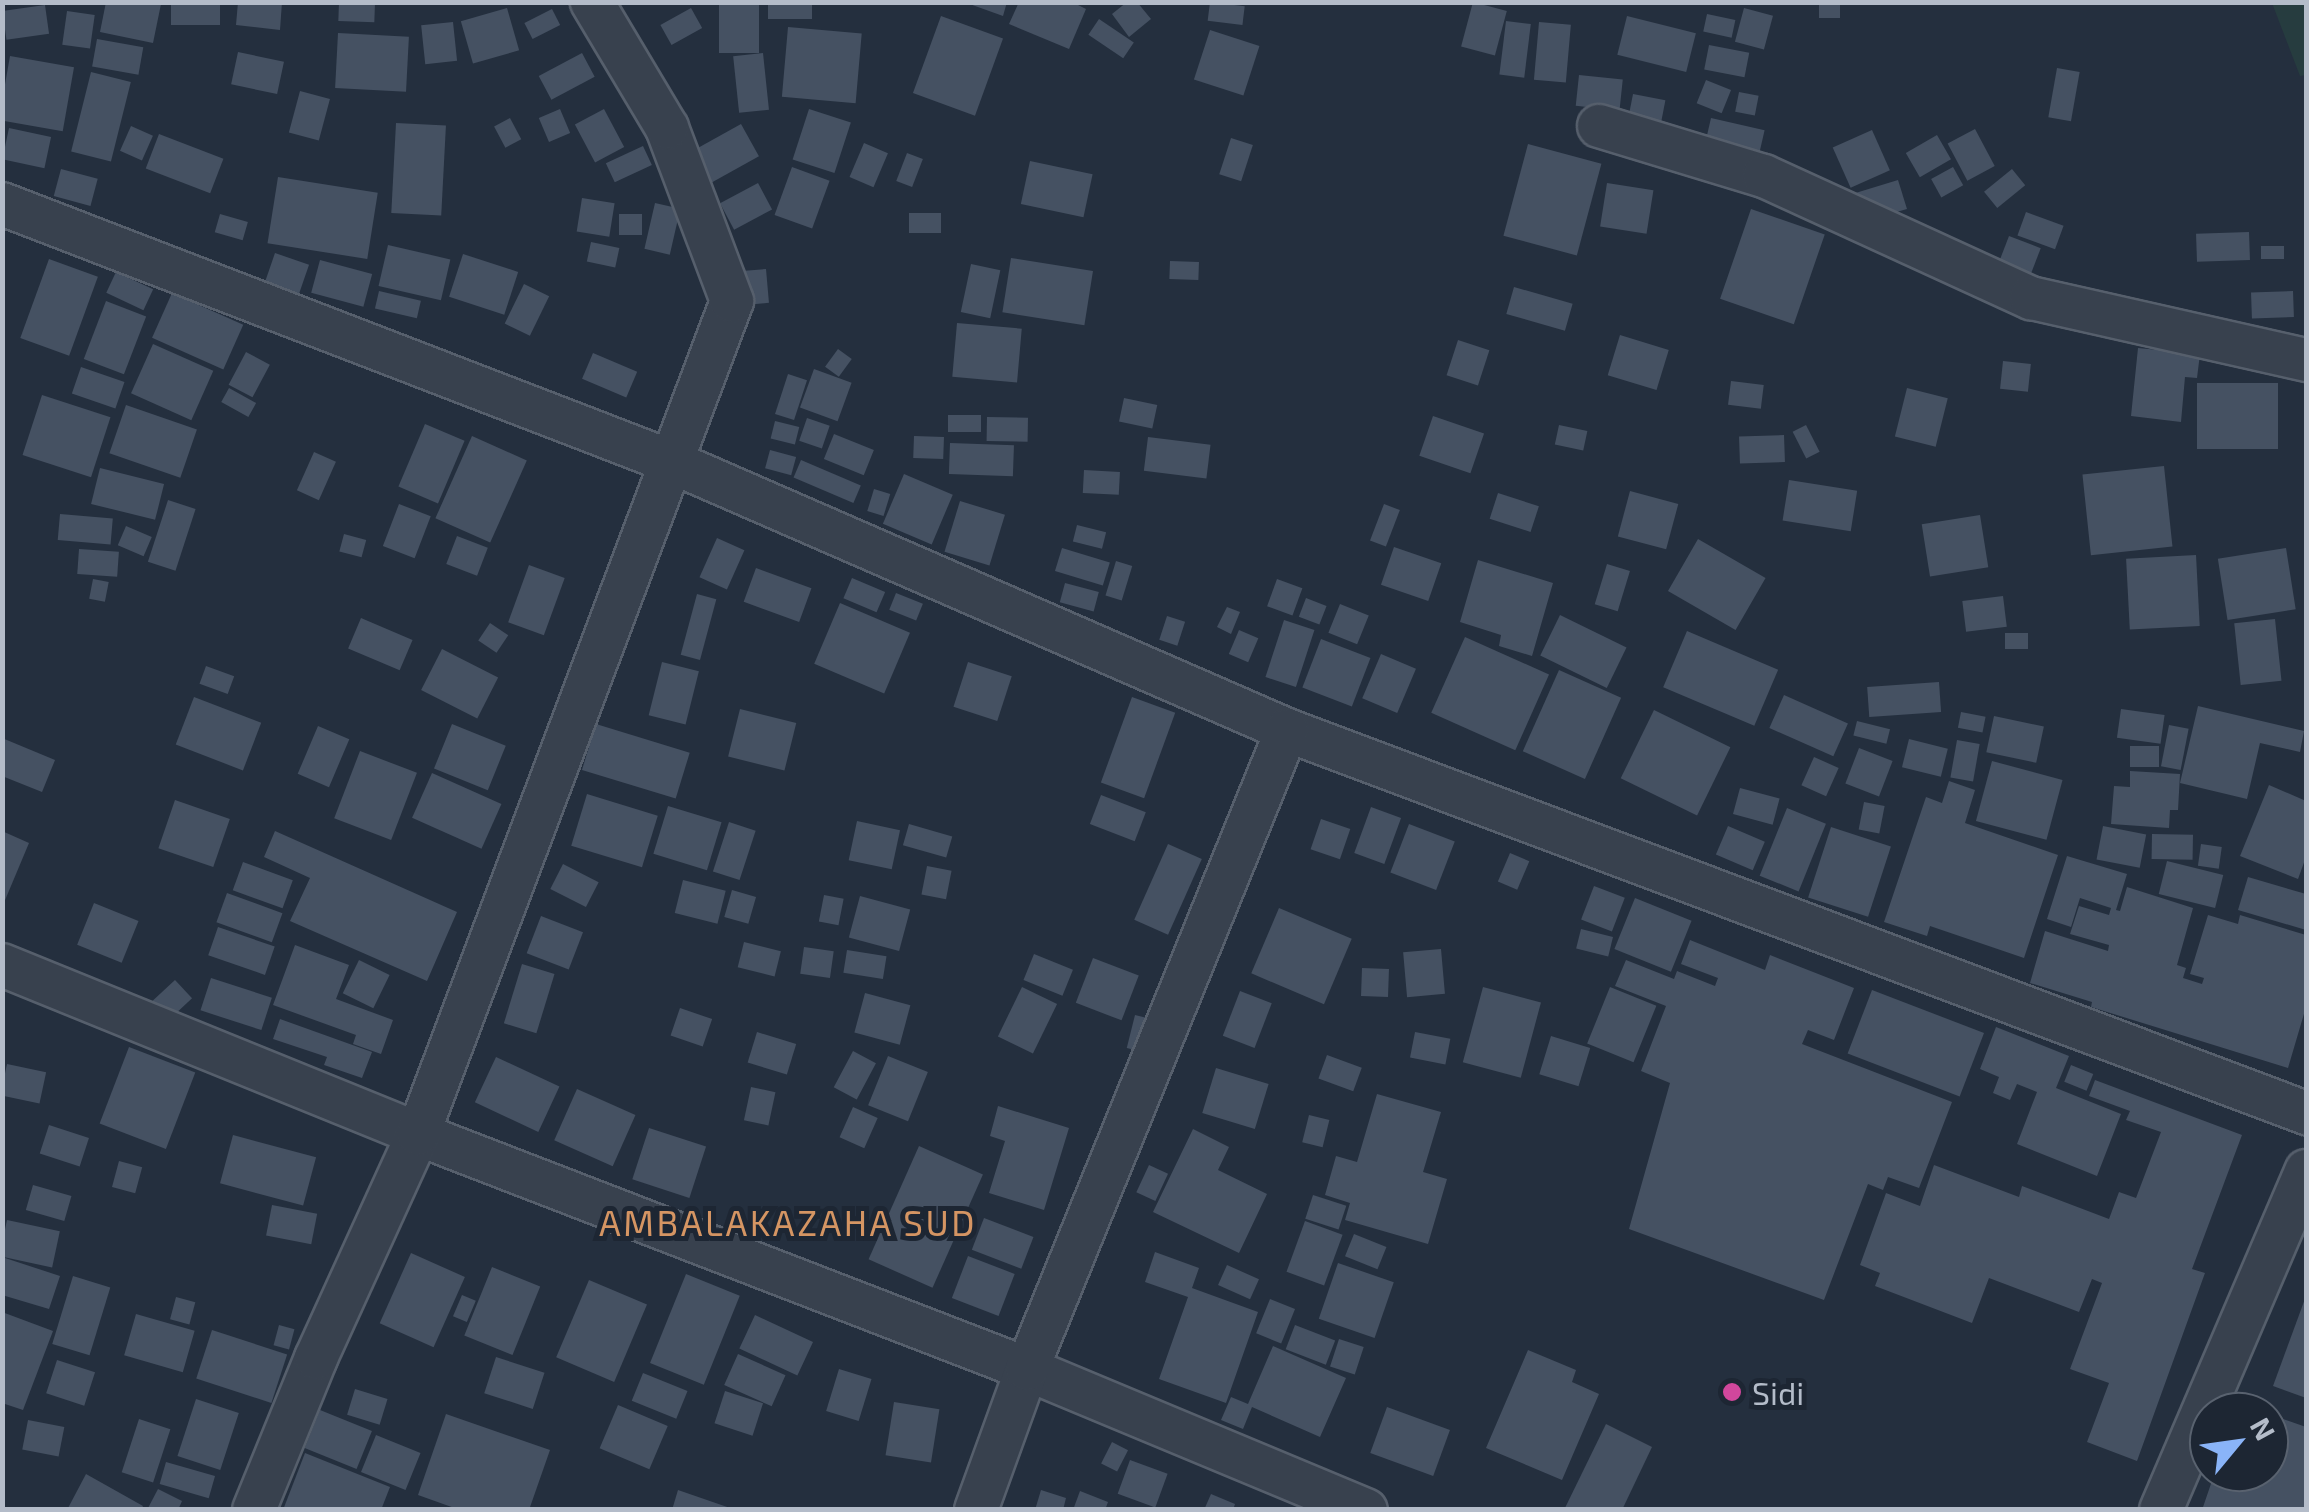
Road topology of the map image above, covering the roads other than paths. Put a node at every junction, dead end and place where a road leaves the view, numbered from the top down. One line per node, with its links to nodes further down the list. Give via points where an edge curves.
1 (592, 2): 5 (street, via 667,128 732,301)
2 (1599, 126): 4 (street, via 1764,176 2031,298)
3 (2, 204): 5 (street)
4 (2306, 360)
5 (672, 462): 6 (street); 9 (street)
6 (1287, 730): 8 (street); 11 (street)
7 (2, 965): 9 (street)
8 (2306, 1113)
9 (418, 1134): 11 (street); 12 (street)
10 (2306, 1171): 15 (street)
11 (1028, 1369): 13 (street); 14 (street)
12 (254, 1510)
13 (976, 1510)
14 (1366, 1510)
15 (2160, 1510)

